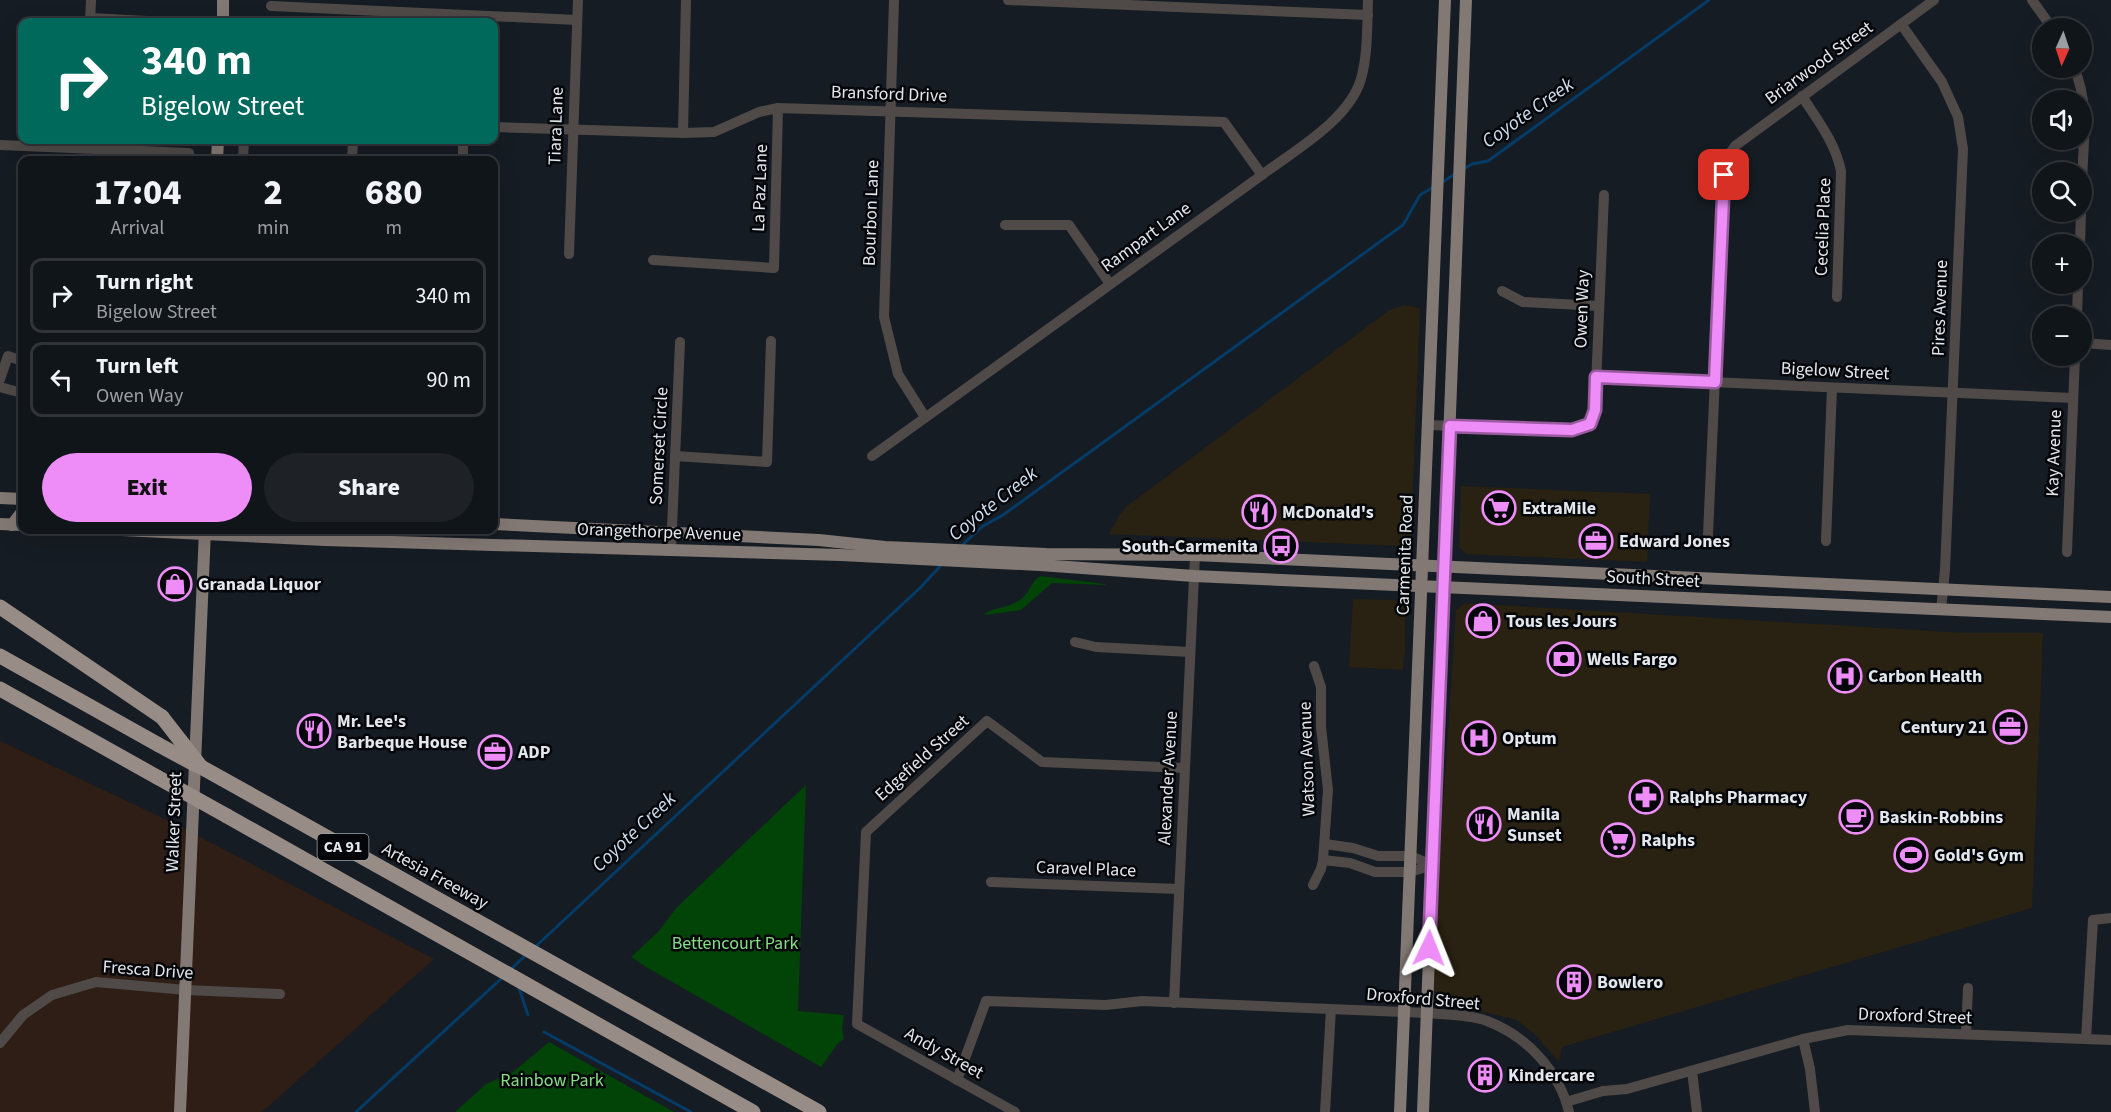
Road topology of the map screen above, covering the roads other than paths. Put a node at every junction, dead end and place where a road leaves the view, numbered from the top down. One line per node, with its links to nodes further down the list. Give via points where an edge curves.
1 (91, 0): 14 (street)
2 (223, 0): 15 (main road)
3 (578, 0): 17 (street, Tiara Lane)
4 (686, 0): 25 (street)
5 (894, 0): 22 (street, Bourbon Lane)
6 (1008, 0): 13 (street)
7 (1368, 0): 13 (street, Rampart Lane)
8 (1445, 0): 54 (main road, Carmenita Road)
9 (1466, 0): 55 (main road)
10 (1934, 0): 18 (street, Briarwood Street)
11 (2032, 0): 16 (street)
12 (271, 6): 17 (street)
13 (1368, 15): 30 (street, Rampart Lane, via 1360,80 1347,107)
14 (90, 18)
15 (223, 18)
16 (2045, 18)
17 (577, 20): 24 (street, Tiara Lane)
18 (1901, 24): 20 (street, Briarwood Street); 51 (street, Pires Avenue, via 1942,82 1958,117 1963,149)
19 (2077, 78): 29 (street, via 2085,110)
20 (1802, 96): 37 (street, Cecelia Place, via 1830,138 1841,171); 47 (street, Briarwood Street, via 1735,146 1728,156)
21 (778, 108): 22 (street, Bransford Drive); 25 (street, Bransford Drive, via 714,132); 34 (street, La Paz Lane, via 774,268)
22 (891, 110): 30 (street, Bransford Drive, via 1224,122); 53 (street, Bourbon Lane, via 884,316 898,374)
23 (498, 127): 24 (street, Bransford Drive)
24 (572, 130): 25 (street, Bransford Drive); 33 (street, Tiara Lane)
25 (683, 133)
26 (0, 145): 28 (street)
27 (189, 153): 28 (street)
28 (118, 155)
29 (2083, 162)
30 (1262, 175): 35 (street, Rampart Lane)
31 (1604, 195): 38 (street, Owen Way)
32 (1005, 225): 35 (street, via 1069,225)
33 (569, 254)
34 (653, 260)
35 (1110, 284): 53 (street, Rampart Lane)
36 (1502, 291): 38 (street, via 1523,302)
37 (1837, 297)
38 (1599, 306): 45 (street, Owen Way)
39 (771, 341): 56 (street, via 767,462)
40 (680, 342): 56 (street, Somerset Circle)
41 (2092, 344): 42 (street)
42 (2111, 345)
43 (18, 360): 46 (street, via 8,356)
44 (2075, 366): 52 (street, Kay Avenue)
45 (1596, 377): 47 (street, Bigelow Street); 55 (street, Owen Way, via 1595,410 1590,424 1572,430)
46 (0, 379)
47 (1715, 382): 49 (street, Bigelow Street); 64 (street)
48 (0, 387): 50 (street)
49 (1832, 388): 51 (street, Bigelow Street); 65 (street)
50 (18, 392)
51 (1953, 393): 52 (street, Bigelow Street); 74 (street, Pires Avenue)
52 (2073, 398): 67 (street, Kay Avenue)
53 (925, 417): 57 (street, Rampart Lane)
54 (1428, 425): 55 (street); 69 (main road, Carmenita Road)
55 (1450, 426): 70 (main road)
56 (675, 456): 61 (street, Somerset Circle)
57 (872, 456)
58 (0, 498): 59 (main road)
59 (18, 499)
60 (498, 524): 61 (main road, Orangethorpe Avenue)
61 (671, 533): 66 (street, Somerset Circle); 68 (main road, Orangethorpe Avenue, via 1046,554)
62 (204, 534): 96 (main road, Walker Street)
63 (244, 534): 66 (main road, Orangethorpe Avenue)
64 (1708, 535)
65 (1826, 541)
66 (671, 551): 71 (main road, Orangethorpe Avenue, via 875,557)
67 (2067, 552)
68 (1194, 555): 69 (main road, South Street); 71 (street, Alexander Avenue)
69 (1423, 566): 70 (main road, South Street); 72 (main road, Carmenita Road)
70 (1444, 567): 73 (main road); 74 (main road, South Street)
71 (1194, 576): 72 (main road, South Street); 80 (street, Alexander Avenue)
72 (1422, 587): 73 (main road, South Street); 87 (main road, Carmenita Road)
73 (1443, 588): 77 (main road, South Street); 89 (main road)
74 (1944, 589): 75 (main road, South Street); 77 (street, Pires Avenue)
75 (2111, 597)
76 (0, 607): 84 (highway, bridge, via 162,717)
77 (1941, 610): 78 (main road, South Street)
78 (2111, 617)
79 (1075, 642): 80 (street, via 1096,647)
80 (1190, 651): 85 (street, Alexander Avenue)
81 (0, 656): 84 (highway, Artesia Freeway / CA 91, bridge)
82 (1314, 666): 86 (street, Watson Avenue, via 1321,687 1328,790)
83 (0, 689): 113 (highway, CA 91, bridge)
84 (201, 767): 110 (highway, Artesia Freeway / CA 91)
85 (1185, 768): 93 (street, Alexander Avenue); 102 (street, Edgefield Street, via 1042,762 987,721 866,832)
86 (1325, 844): 87 (street, via 1378,856); 88 (street, Watson Avenue)
87 (1411, 856): 89 (street); 90 (main road, Carmenita Road)
88 (1323, 860): 90 (street, via 1350,863 1375,872); 92 (street, Watson Avenue)
89 (1432, 865): 90 (street); 101 (main road)
90 (1410, 872): 100 (main road, Carmenita Road)
91 (991, 882): 93 (street, Caravel Place)
92 (1313, 885)
93 (1179, 889): 98 (street, Alexander Avenue)
94 (2111, 918): 105 (street, via 2093,920)
95 (1968, 988): 103 (street)
96 (186, 990): 97 (street, Fresca Drive); 107 (street, Fresca Drive, via 96,982 52,994 23,1015); 112 (main road, Walker Street)
97 (280, 994)
98 (1174, 1004): 99 (street, Droxford Street); 109 (street, Droxford Street, via 986,1001)
99 (1331, 1008): 100 (street, Droxford Street); 117 (street)
100 (1404, 1012): 101 (street, Droxford Street); 118 (main road, Carmenita Road)
101 (1426, 1013): 111 (street, Droxford Street, via 1487,1021 1531,1047 1550,1067); 119 (main road)
102 (857, 1024): 109 (street, Andy Street)
103 (1966, 1035): 104 (street, Droxford Street, via 1848,1030); 105 (street, Droxford Street)
104 (1803, 1039): 108 (street, Droxford Street); 121 (street)
105 (2086, 1039): 106 (street, Droxford Street)
106 (2111, 1040)
107 (0, 1043)
108 (1692, 1071): 111 (street, Droxford Street, via 1627,1089 1603,1091); 120 (street)
109 (957, 1080): 116 (street, Andy Street)
110 (786, 1094): 114 (highway); 115 (highway, Artesia Freeway / CA 91)
111 (1568, 1107)
112 (180, 1112)
113 (753, 1112)
114 (802, 1112)
115 (819, 1112)
116 (1015, 1112)
117 (1325, 1112)
118 (1400, 1112)
119 (1423, 1112)
120 (1697, 1112)
121 (1815, 1112)

